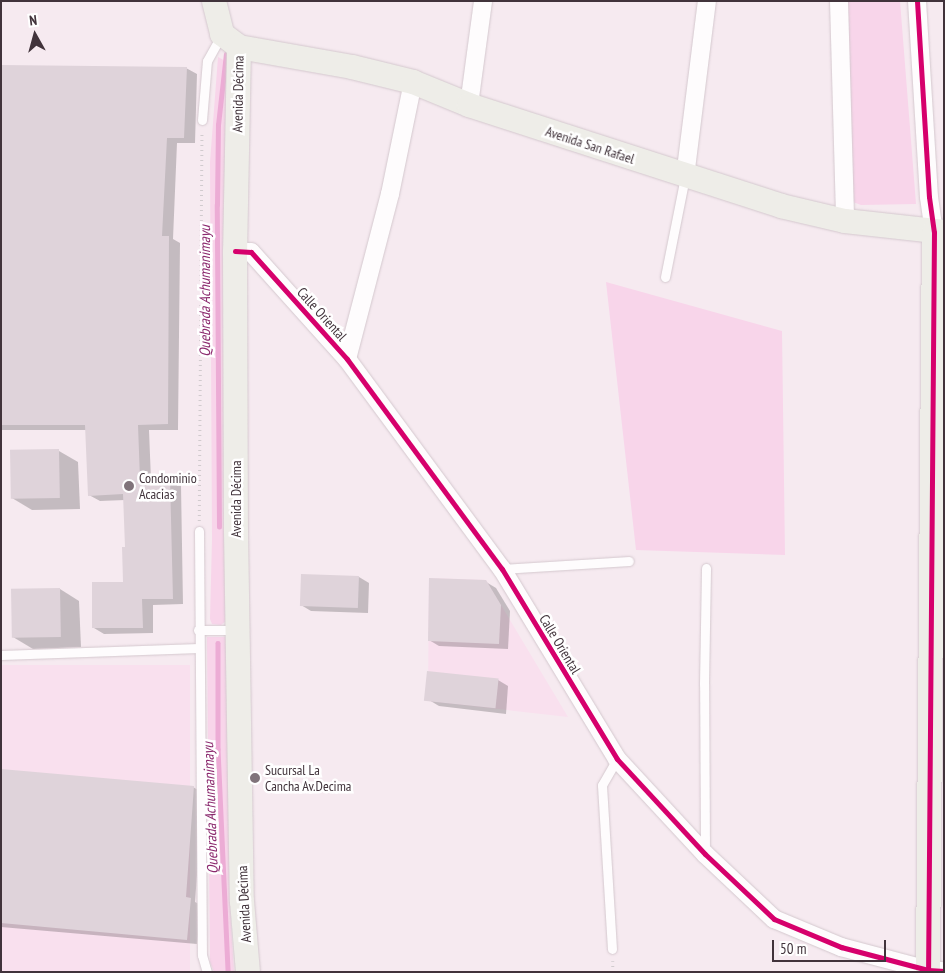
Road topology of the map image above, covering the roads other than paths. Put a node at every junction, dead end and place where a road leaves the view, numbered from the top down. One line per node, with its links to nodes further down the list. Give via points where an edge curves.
1 (214, 1): 6 (street, Avenida Décima)
2 (483, 1): 8 (street)
3 (708, 1): 10 (street)
4 (839, 1): 11 (street)
5 (917, 1): 12 (street, via 929,197)
6 (230, 41): 7 (street, Avenida San Rafael); 9 (lane, Avenida Décima, via 207,61); 13 (street, Avenida Décima)
7 (414, 82): 8 (street, Avenida San Rafael); 15 (street, via 390,194)
8 (469, 105): 10 (street, Avenida San Rafael)
9 (202, 120)
10 (685, 177): 11 (street, Avenida San Rafael, via 781,206); 14 (lane)
11 (845, 221): 12 (street, Avenida San Rafael)
12 (939, 232): 27 (street)
13 (235, 251): 15 (street, Calle Oriental, via 251,252); 21 (street, Avenida Décima)
14 (665, 277)
15 (347, 359): 19 (street, Calle Oriental)
16 (198, 531): 20 (lane)
17 (629, 561): 19 (lane)
18 (706, 568): 25 (lane)
19 (502, 569): 24 (street, Calle Oriental)
20 (198, 630): 21 (lane); 22 (lane)
21 (238, 630): 29 (street, Avenida Décima, via 242,902)
22 (199, 648): 23 (lane); 28 (lane, via 202,955)
23 (1, 655)
24 (617, 759): 25 (street, Calle Oriental); 26 (lane, via 602,785)
25 (706, 854): 27 (street, Calle Oriental, via 774,919 841,947)
26 (612, 949)
27 (933, 971)
28 (207, 972)
29 (248, 972)

